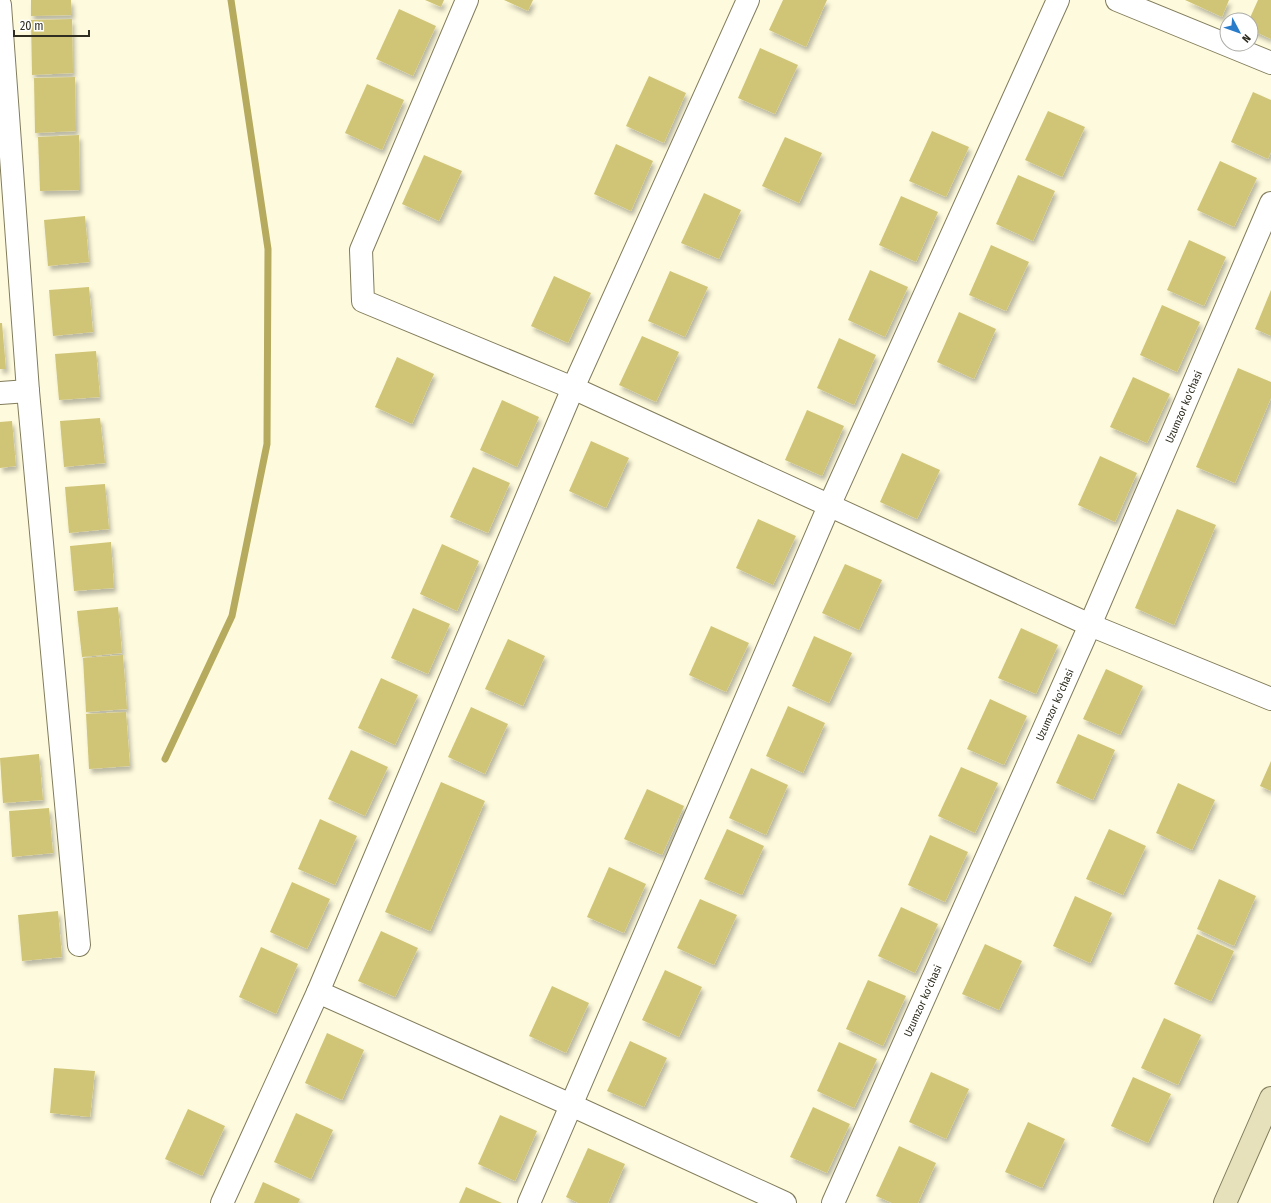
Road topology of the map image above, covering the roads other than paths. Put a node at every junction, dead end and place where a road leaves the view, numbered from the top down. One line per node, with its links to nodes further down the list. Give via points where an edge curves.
1 (467, 0): 8 (street, via 361,250 363,301)
2 (748, 0): 8 (street)
3 (1058, 0): 11 (street)
4 (1117, 0): 6 (street)
5 (0, 5): 9 (street)
6 (1271, 63)
7 (1271, 204): 12 (street, Uzumzor ko'chasi)
8 (573, 388): 11 (street); 15 (street)
9 (28, 391): 10 (street); 14 (street)
10 (0, 393)
11 (829, 506): 12 (street); 17 (street)
12 (1090, 625): 13 (street); 21 (street, Uzumzor ko'chasi)
13 (1271, 699)
14 (79, 945)
15 (318, 992): 17 (street); 18 (street)
16 (1271, 1098): 22 (main road)
17 (571, 1105): 19 (street); 20 (street)
18 (222, 1203)
19 (529, 1203)
20 (786, 1203)
21 (833, 1203)
22 (1225, 1203)

